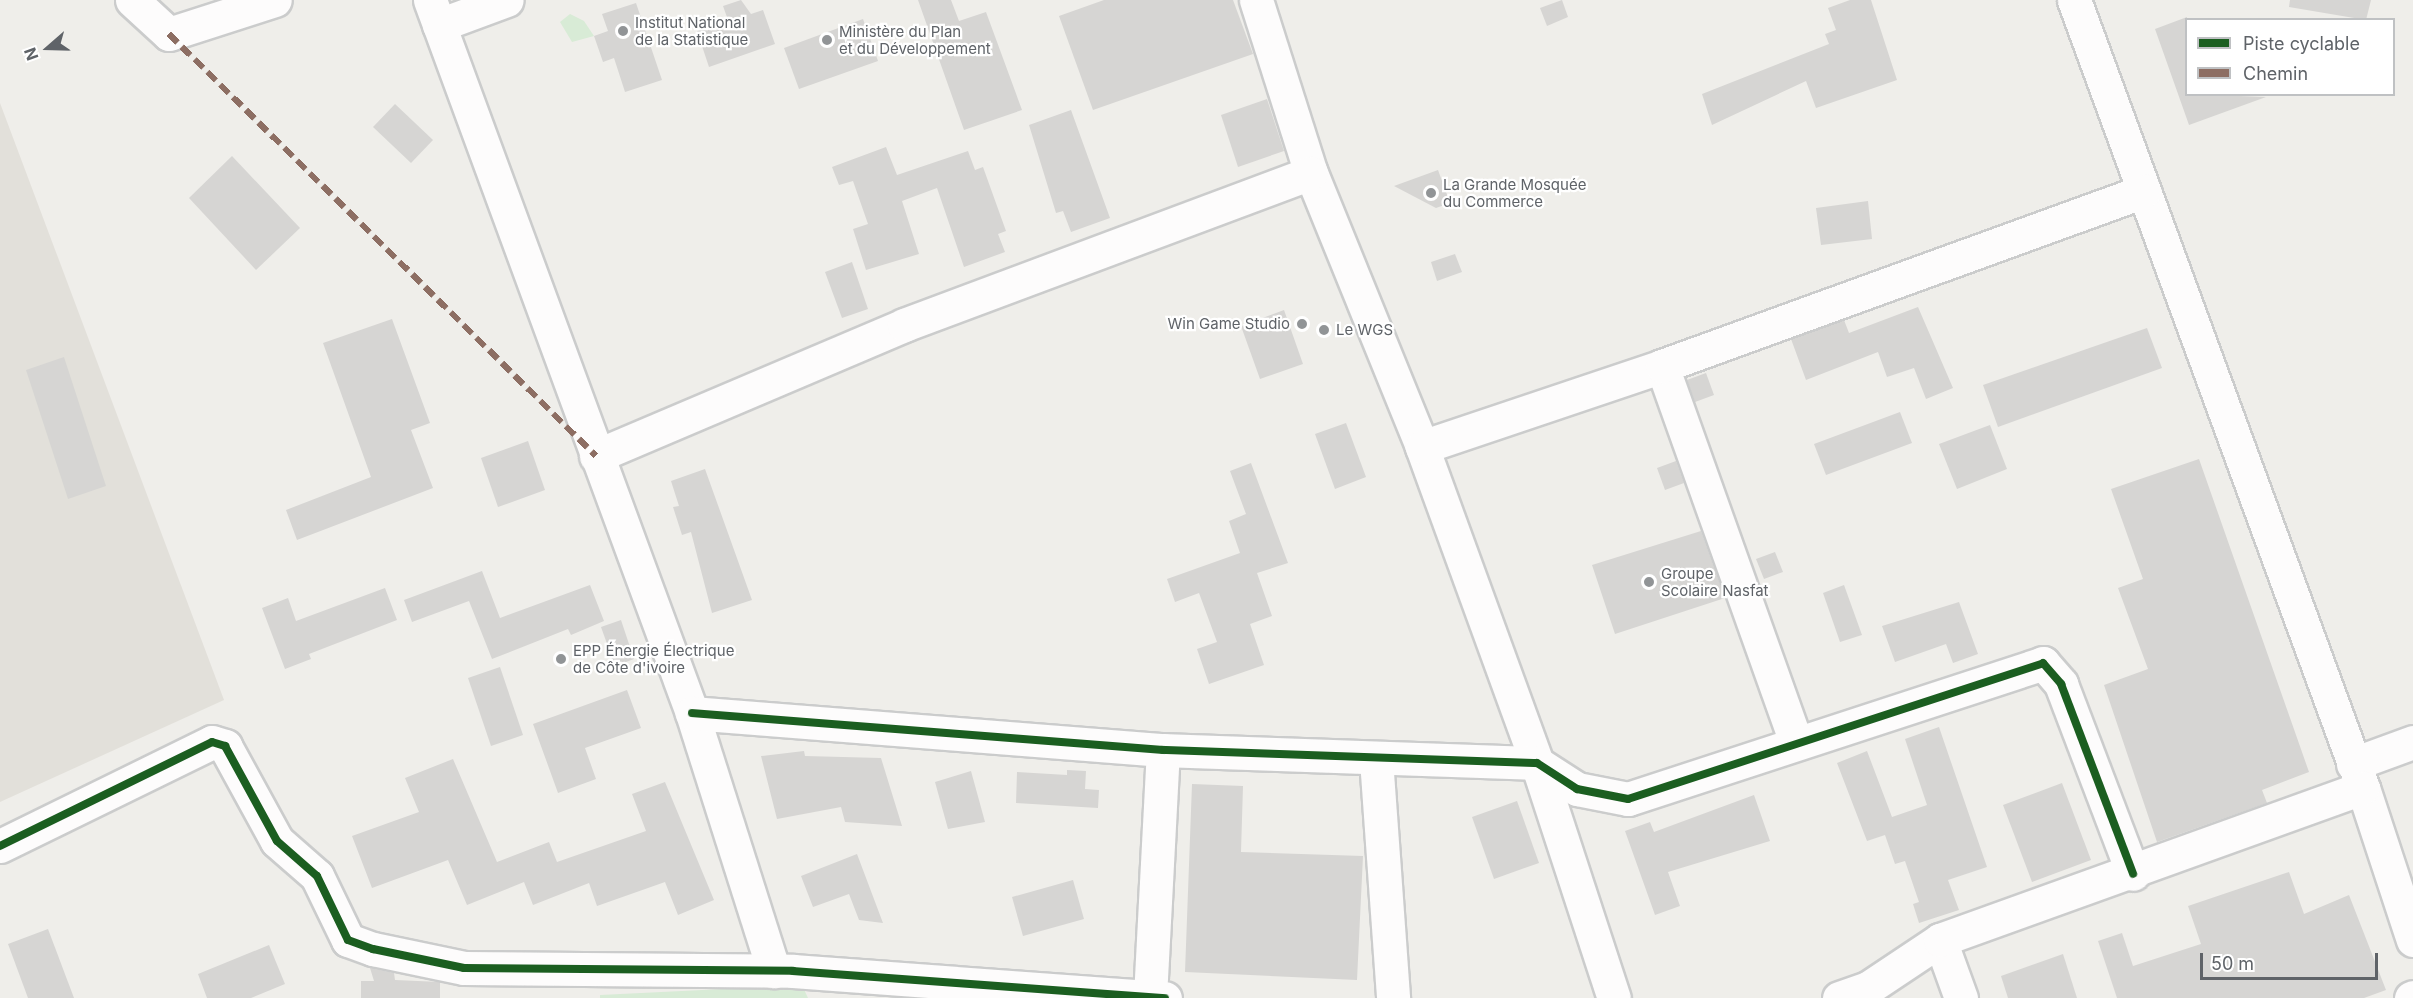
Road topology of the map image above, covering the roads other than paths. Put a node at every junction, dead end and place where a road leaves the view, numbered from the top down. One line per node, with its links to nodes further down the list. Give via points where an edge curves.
1 (132, 0): 2 (street, via 169,34)
2 (275, 0)
3 (507, 0): 6 (street)
4 (1256, 0): 7 (street)
5 (2074, 0): 8 (street)
6 (434, 12): 11 (street)
7 (1311, 173): 10 (street); 11 (street, via 904,325)
8 (2144, 191): 9 (street); 18 (street)
9 (1662, 366): 10 (street); 14 (street)
10 (1422, 447): 17 (street)
11 (596, 456): 12 (street)
12 (692, 713): 15 (street); 23 (street)
13 (2413, 742): 18 (street)
14 (1796, 743): 17 (street, via 1628,799 1577,789); 20 (street, via 2043,663 2061,684)
15 (1162, 750): 16 (street); 24 (street)
16 (1376, 759): 17 (street); 25 (street)
17 (1537, 763): 26 (street)
18 (2358, 776): 20 (street); 22 (street)
19 (0, 846): 23 (street, via 212,742 225,746 277,841 317,876 348,940 358,945 464,968)
20 (2133, 874): 21 (street)
21 (1940, 940): 27 (street, via 1869,988); 28 (street)
22 (2413, 940)
23 (774, 971): 24 (street)
24 (1157, 997)
25 (1393, 998)
26 (1614, 998)
27 (1839, 998)
28 (1961, 998)

